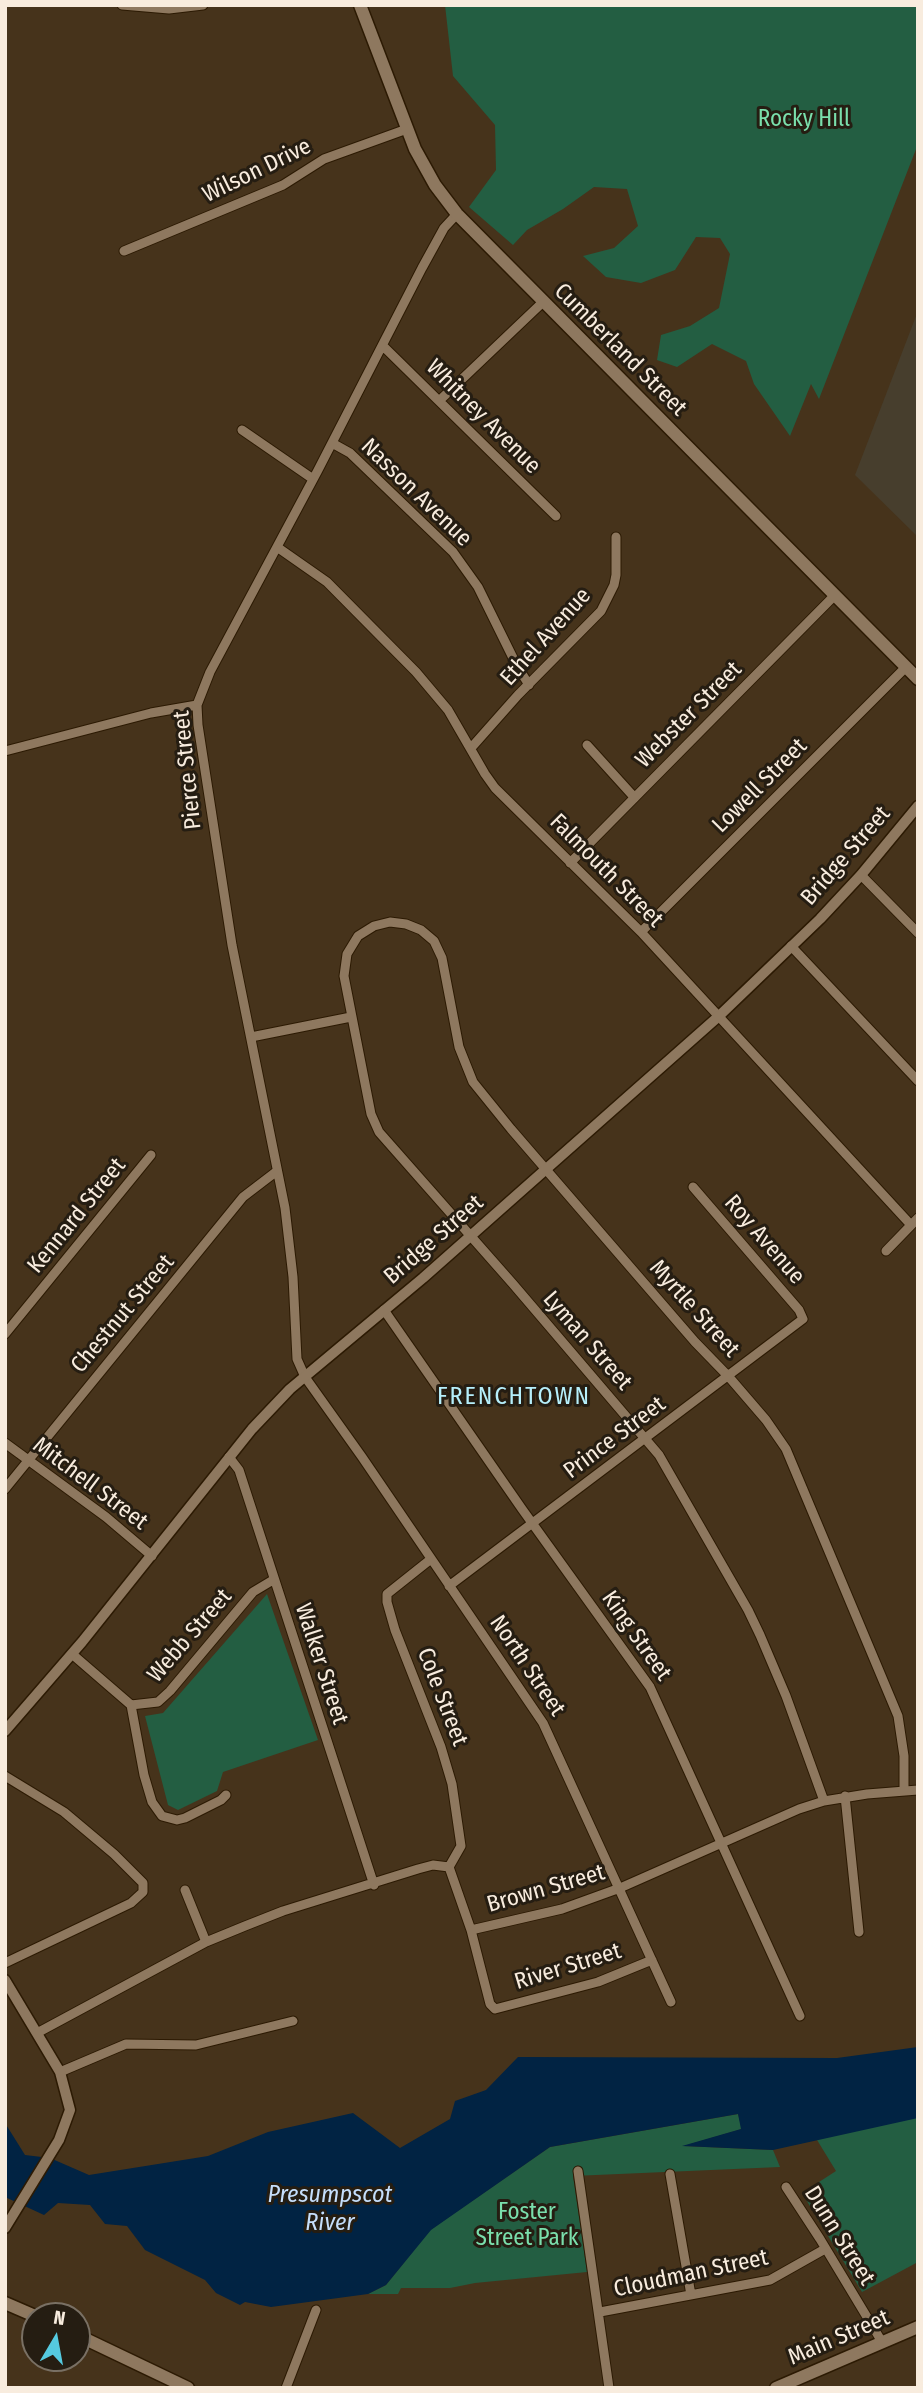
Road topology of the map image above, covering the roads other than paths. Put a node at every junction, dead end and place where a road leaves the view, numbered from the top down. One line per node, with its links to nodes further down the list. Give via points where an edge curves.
1 (122, 5): 2 (street, via 169,9)
2 (203, 5)
3 (359, 5): 4 (main road, Cumberland Street)
4 (407, 129): 5 (main road, Cumberland Street, via 430,176); 6 (street, Wilson Drive, via 324,159 283,185)
5 (457, 214): 7 (main road, Cumberland Street); 8 (street, Pierce Street, via 439,237)
6 (124, 251)
7 (543, 302): 9 (street); 16 (main road, Cumberland Street)
8 (383, 345): 9 (street, Whitney Avenue); 11 (street, Pierce Street)
9 (440, 400): 13 (street, Whitney Avenue)
10 (242, 430): 12 (street)
11 (332, 443): 12 (street, Pierce Street); 19 (street, Nasson Avenue, via 350,453 453,552 478,587)
12 (313, 479): 15 (street, Pierce Street)
13 (556, 516)
14 (616, 537): 19 (street, Ethel Avenue, via 616,575 606,603)
15 (277, 547): 20 (street, Pierce Street); 23 (street, Falmouth Street, via 327,582 410,664 448,710)
16 (835, 595): 17 (main road, Cumberland Street); 24 (street, Webster Street)
17 (906, 667): 18 (main road, Cumberland Street); 29 (street, Lowell Street)
18 (918, 679)
19 (528, 685): 23 (street, Ethel Avenue)
20 (197, 705): 22 (street); 34 (street, Pierce Street, via 225,905)
21 (587, 745): 24 (street)
22 (6, 748)
23 (471, 748): 26 (street, Falmouth Street, via 495,788)
24 (634, 797): 26 (street, Webster Street)
25 (918, 807): 27 (street, Bridge Street)
26 (570, 863): 29 (street, Falmouth Street)
27 (861, 875): 30 (street); 31 (street, Bridge Street)
28 (374, 926): 33 (street, Lyman Street, via 358,936 347,954 344,976); 37 (street, Myrtle Street, via 406,924 434,941 442,958 468,1074)
29 (641, 932): 32 (street, Falmouth Street)
30 (918, 933)
31 (791, 946): 32 (street, Bridge Street); 35 (street)
32 (719, 1016): 37 (street, Bridge Street); 40 (street, Falmouth Street)
33 (351, 1017): 34 (street); 41 (street, Lyman Street, via 371,1114 379,1132)
34 (251, 1037): 38 (street, Pierce Street)
35 (918, 1081)
36 (151, 1155): 45 (street, Kennard Street)
37 (546, 1170): 41 (street, Bridge Street); 47 (street, Myrtle Street)
38 (277, 1171): 46 (street, Pierce Street, via 291,1249 296,1349); 51 (street, Chestnut Street, via 243,1197)
39 (693, 1187): 44 (street, Roy Avenue)
40 (914, 1222): 42 (street)
41 (471, 1235): 43 (street, Bridge Street); 48 (street, Lyman Street)
42 (886, 1251)
43 (384, 1311): 46 (street, Bridge Street); 53 (street, King Street)
44 (803, 1319): 47 (street, Prince Street)
45 (5, 1334)
46 (305, 1377): 50 (street, Bridge Street); 55 (street, North Street)
47 (729, 1377): 48 (street, Prince Street); 63 (street, Myrtle Street, via 786,1449 889,1689 902,1736)
48 (647, 1439): 53 (street, Prince Street); 66 (street, Lyman Street, via 748,1610 786,1696)
49 (5, 1443): 51 (street, Mitchell Street)
50 (229, 1457): 54 (street, Bridge Street); 56 (street, Walker Street, via 239,1470)
51 (28, 1461): 52 (street, Chestnut Street); 54 (street, Mitchell Street)
52 (5, 1489)
53 (533, 1524): 57 (street, Prince Street); 67 (street, King Street, via 650,1686)
54 (152, 1556): 58 (street, Bridge Street)
55 (431, 1559): 57 (street, North Street); 68 (street, Cole Street, via 387,1594 387,1602 452,1784 461,1846)
56 (273, 1580): 59 (street, Webb Street, via 253,1592 158,1702); 69 (street, Walker Street)
57 (449, 1587): 70 (street, North Street, via 543,1723)
58 (72, 1654): 59 (street); 60 (street, Bridge Street)
59 (131, 1705): 64 (street, via 144,1775 152,1802 162,1816 185,1818)
60 (5, 1731)
61 (5, 1776): 76 (street, via 64,1812 143,1883 143,1892 131,1903)
62 (918, 1790): 63 (street, Brown Street)
63 (904, 1791): 65 (street, Brown Street)
64 (226, 1795)
65 (845, 1796): 66 (street, Brown Street); 73 (street)
66 (824, 1801): 67 (street, Brown Street)
67 (723, 1843): 70 (street, Brown Street); 79 (street, King Street)
68 (450, 1867): 69 (street, via 433,1865); 72 (street, Brown Street)
69 (374, 1885): 74 (street, via 283,1911)
70 (620, 1888): 72 (street, Brown Street, via 562,1909); 75 (street, North Street)
71 (185, 1890): 74 (street)
72 (471, 1930): 75 (street, River Street, via 490,2004 495,2008 598,1982)
73 (859, 1932)
74 (206, 1942): 81 (street)
75 (652, 1960): 78 (street, North Street)
76 (5, 1963)
77 (5, 1980): 81 (street)
78 (671, 2002)
79 (800, 2016)
80 (293, 2021): 82 (street, via 195,2045 126,2044)
81 (37, 2033): 82 (street)
82 (60, 2072): 86 (street, via 71,2110 59,2140)
83 (578, 2171): 90 (street)
84 (670, 2174): 88 (street)
85 (786, 2188): 87 (street, Dunn Street)
86 (5, 2228)
87 (825, 2249): 88 (street, Cloudman Street, via 777,2278); 93 (street, Dunn Street)
88 (691, 2295): 90 (street, Cloudman Street)
89 (316, 2311): 95 (street)
90 (600, 2312): 96 (street)
91 (918, 2327): 93 (main road, Main Street)
92 (91, 2341): 94 (main road)
93 (882, 2342): 97 (main road, Main Street)
94 (188, 2388)
95 (286, 2388)
96 (609, 2388)
97 (776, 2388)

